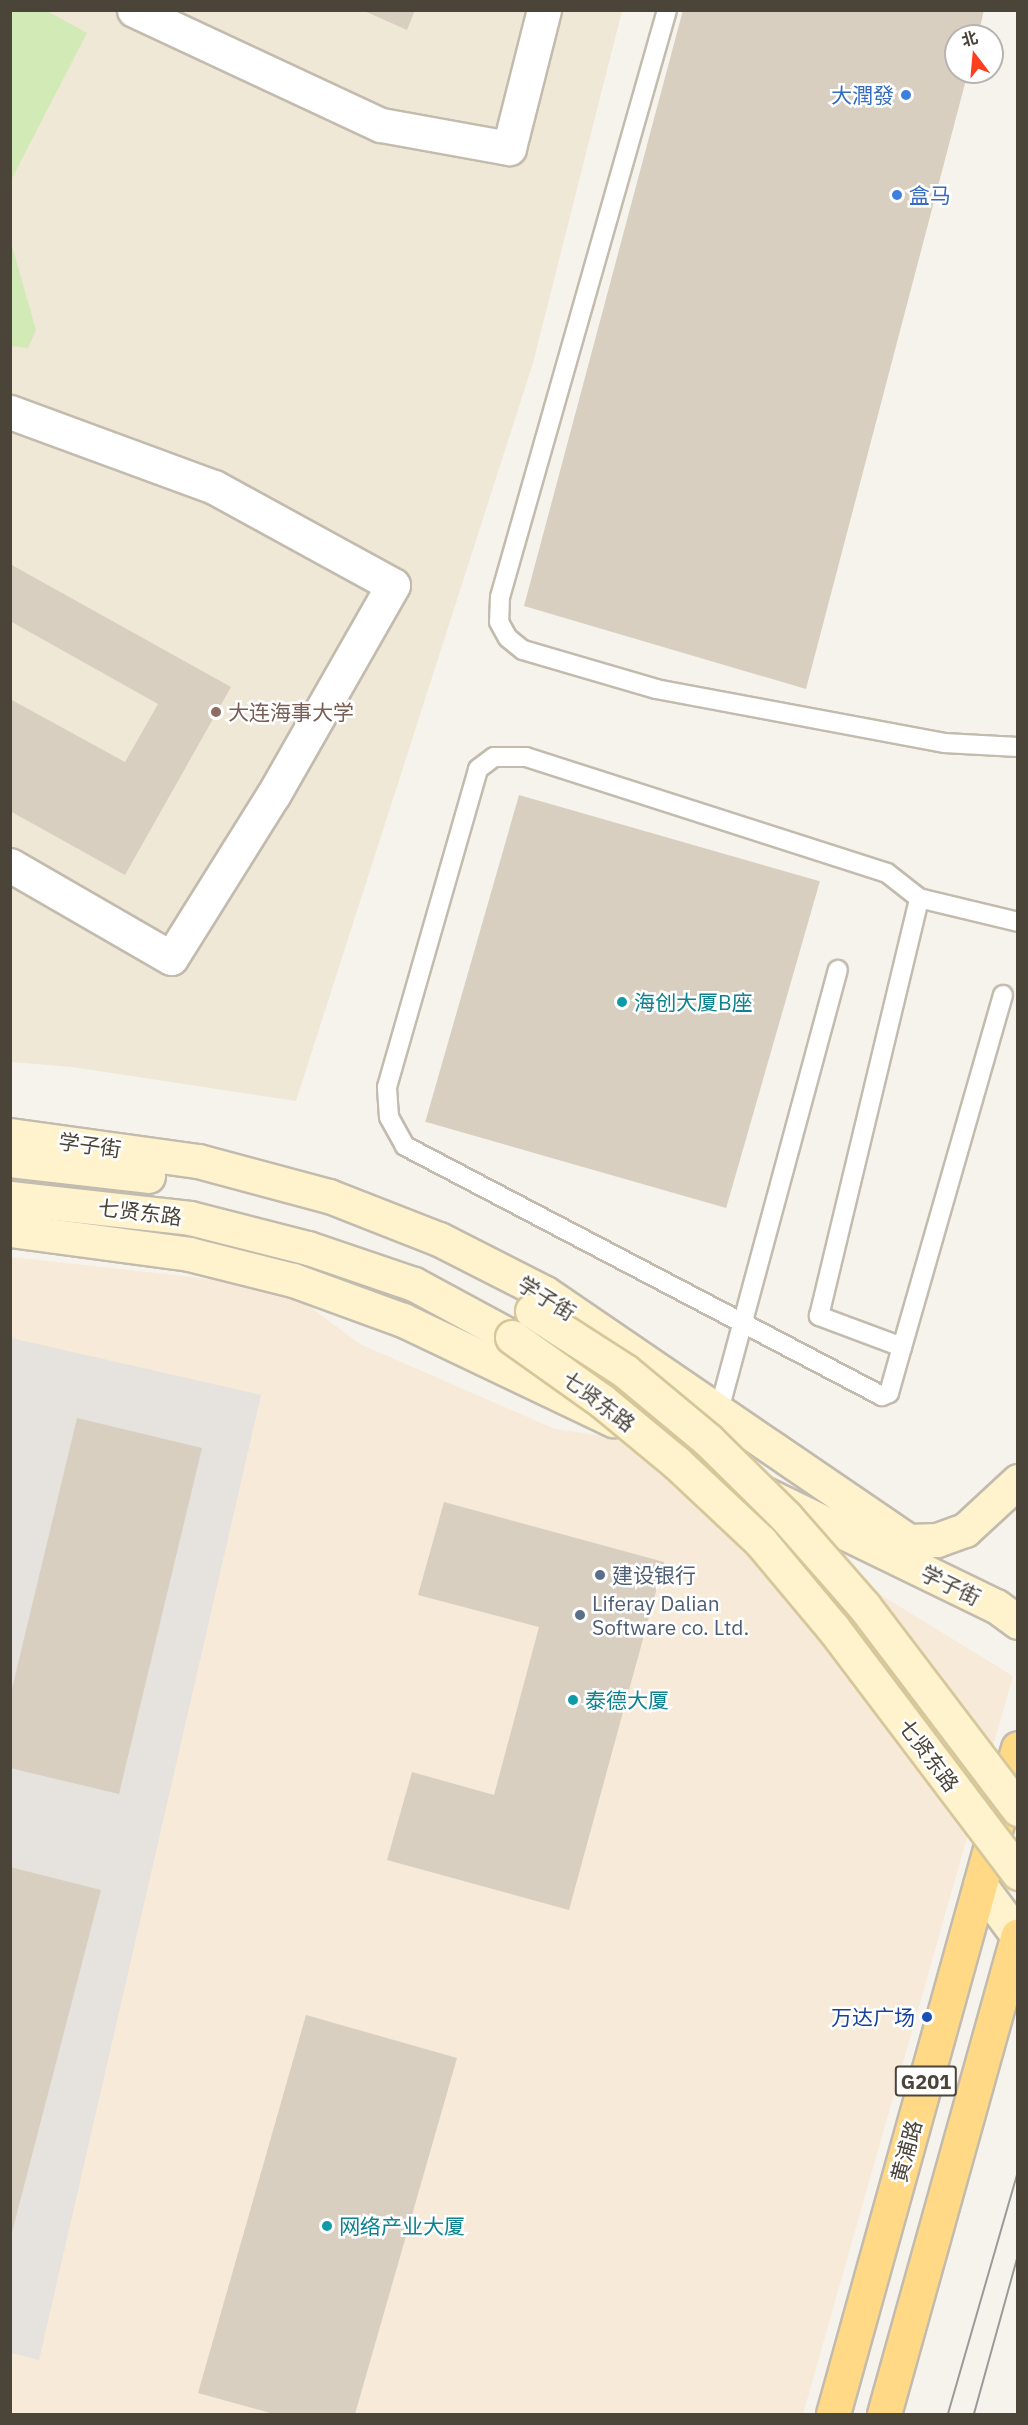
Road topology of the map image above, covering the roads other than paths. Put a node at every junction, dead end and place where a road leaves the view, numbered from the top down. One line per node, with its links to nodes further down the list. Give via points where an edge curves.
1 (134, 10): 2 (street, via 381,125 509,148)
2 (544, 10)
3 (667, 10): 5 (lane, via 500,597 499,622 508,638 523,650 656,690 944,743)
4 (10, 412): 6 (street, via 214,487 393,585 273,795 171,958)
5 (1017, 747)
6 (10, 865)
7 (919, 898): 8 (lane); 15 (lane, via 886,873 526,757 494,757 478,769 387,1087 389,1117 405,1146); 16 (lane, via 819,1316)
8 (1017, 922)
9 (838, 970): 15 (lane)
10 (1004, 995): 16 (lane)
11 (10, 1135): 17 (main road, 学子街, via 198,1161 329,1196 439,1239 545,1293)
12 (10, 1160): 21 (main road, 七贤东路, bridge, via 197,1182 314,1214 424,1253 532,1311 625,1371 708,1440 786,1517 864,1606)
13 (10, 1198): 22 (main road, 七贤东路, bridge, via 190,1218 308,1248 414,1284 512,1337 602,1401 677,1463 760,1542 833,1628)
14 (10, 1230): 19 (main road, 学子街, via 189,1254 293,1280 403,1320 996,1606)
15 (742, 1325): 16 (lane, via 882,1396 889,1393); 17 (lane)
16 (902, 1347)
17 (718, 1414): 18 (main road, 学子街, via 909,1541 937,1540 965,1530)
18 (1017, 1481)
19 (1017, 1622)
20 (1017, 1748): 23 (highway, 黄浦路 / G201)
21 (1017, 1809)
22 (1017, 1873)
23 (980, 1886): 24 (main road); 25 (main road); 26 (highway, 黄浦路 / G201)
24 (1017, 1895)
25 (1017, 1935): 27 (highway, G201)
26 (833, 2415)
27 (884, 2415)

